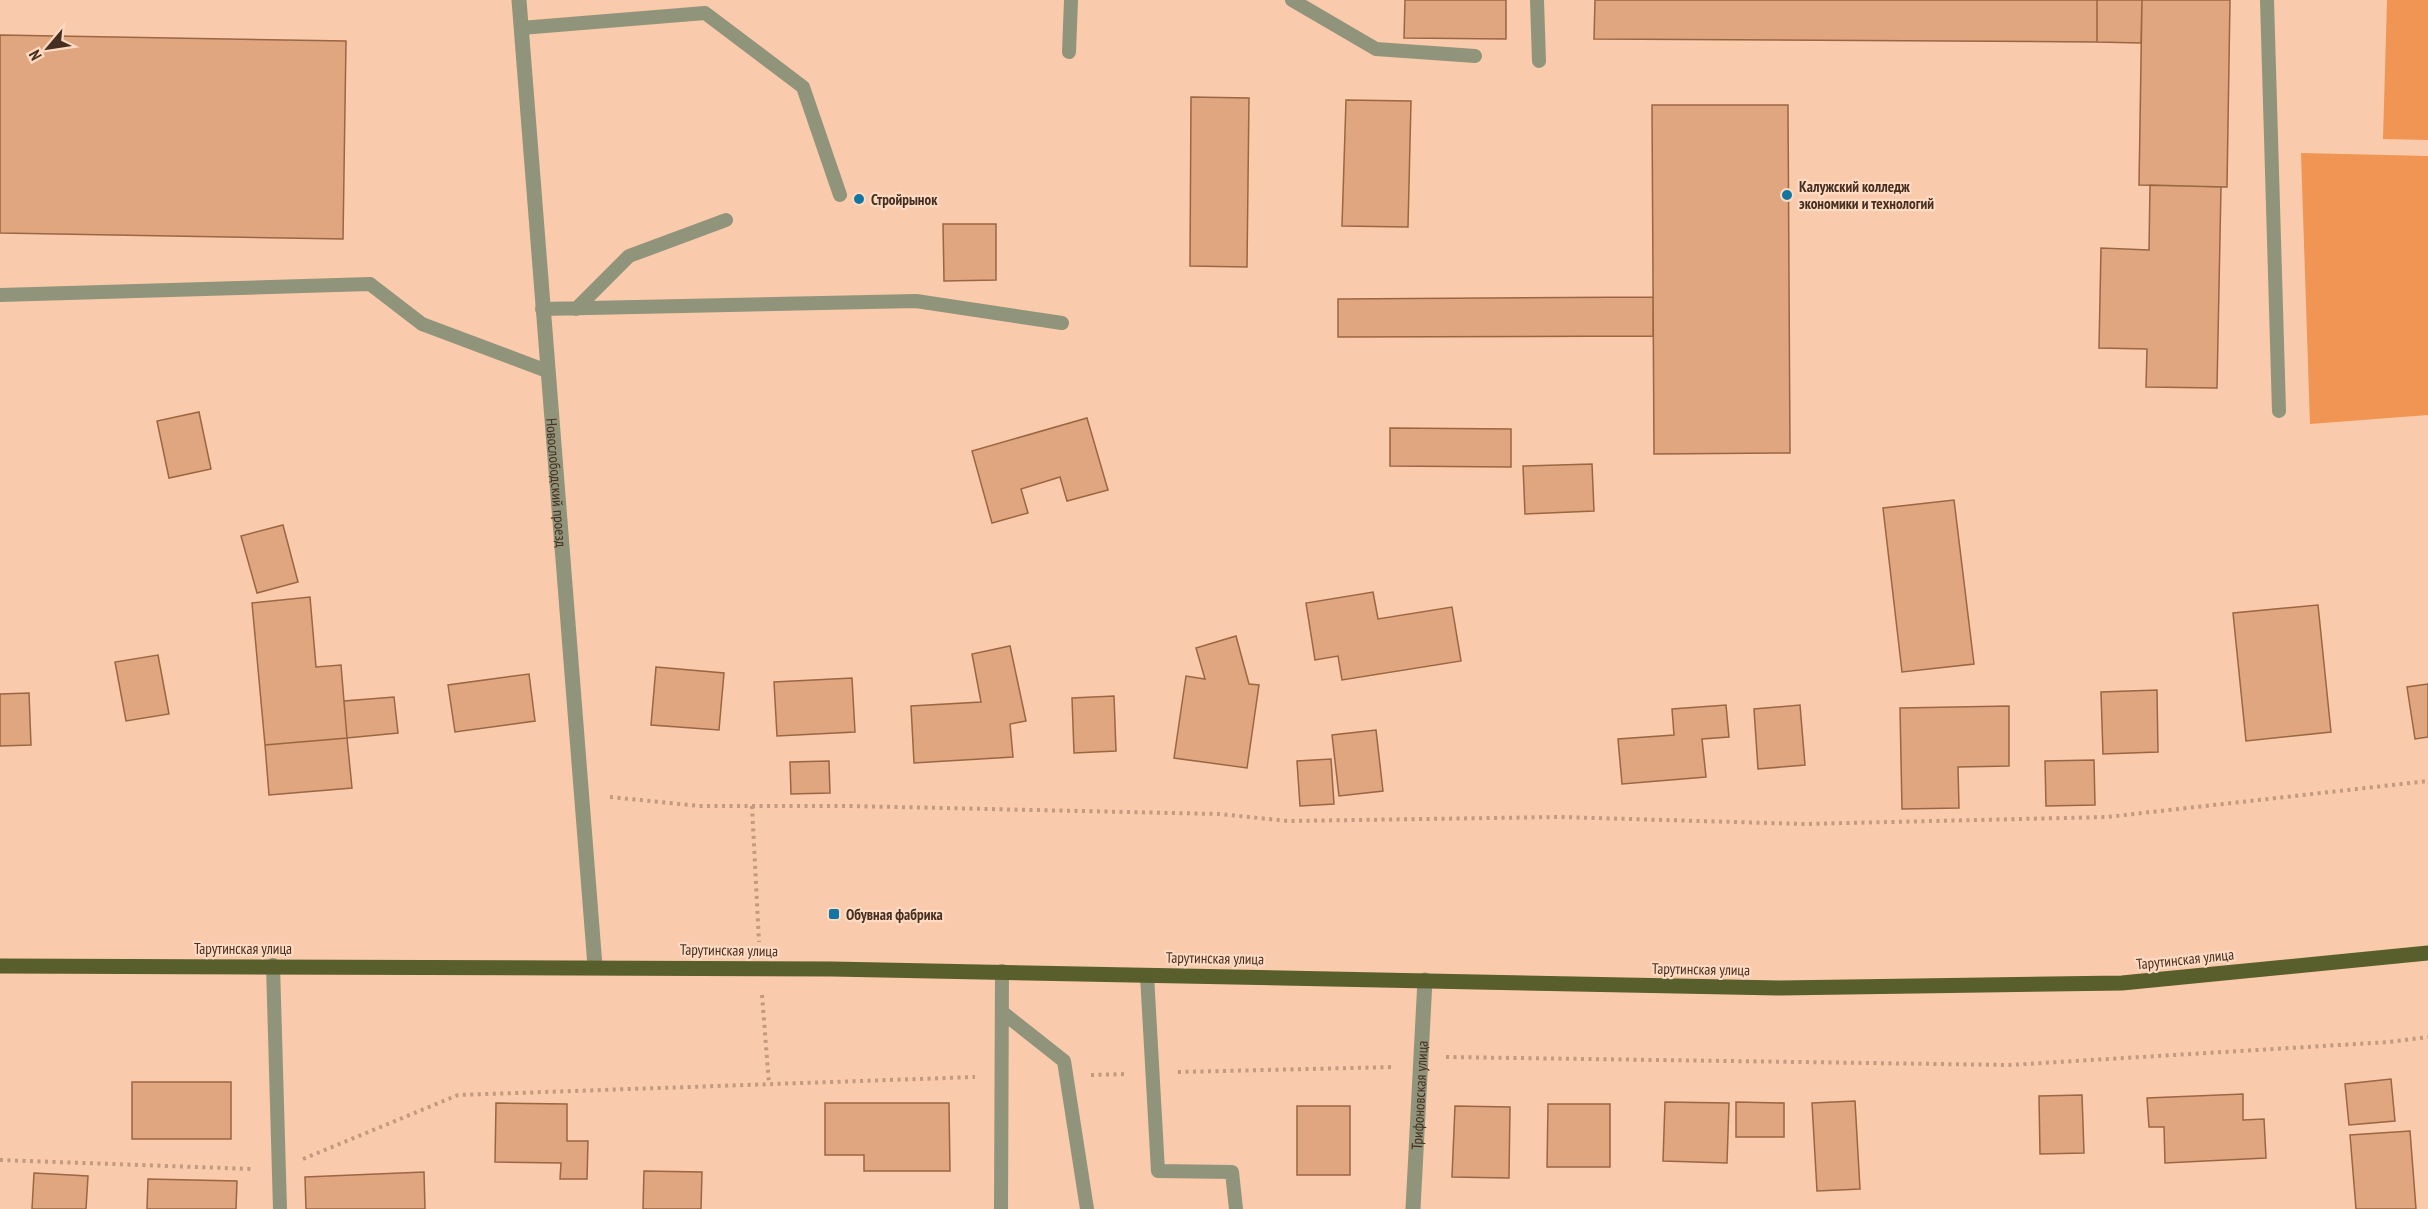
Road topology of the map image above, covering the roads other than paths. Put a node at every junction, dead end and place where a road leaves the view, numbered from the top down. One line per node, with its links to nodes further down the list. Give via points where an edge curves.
1 (519, 0): 6 (street, Новослободский проезд)
2 (1071, 0): 7 (lane)
3 (1292, 0): 8 (lane, via 1376,49)
4 (1537, 0): 9 (lane)
5 (2267, 0): 17 (lane)
6 (521, 28): 10 (lane, via 705,13 803,87); 13 (street, Новослободский проезд)
7 (1069, 52)
8 (1475, 56)
9 (1539, 61)
10 (840, 195)
11 (726, 220): 14 (lane, via 629,256)
12 (0, 295): 16 (lane, via 370,284 422,324)
13 (542, 309): 14 (lane); 16 (street, Новослободский проезд)
14 (576, 309): 15 (lane, via 916,301)
15 (1062, 323)
16 (547, 371): 21 (street, Новослободский проезд)
17 (2278, 411)
18 (2428, 953): 24 (main road, Тарутинская улица, via 2122,983 1779,988)
19 (273, 965): 20 (main road, Тарутинская улица); 21 (main road, Тарутинская улица); 26 (lane)
20 (0, 966)
21 (595, 966): 22 (main road, Тарутинская улица)
22 (1002, 971): 23 (main road, Тарутинская улица); 25 (lane)
23 (1147, 975): 24 (main road, Тарутинская улица); 29 (lane, via 1158,1171 1232,1172)
24 (1425, 980): 30 (street, Трифоновская улица)
25 (1002, 1012): 27 (lane); 28 (lane, via 1064,1061)
26 (280, 1209)
27 (1001, 1209)
28 (1087, 1209)
29 (1236, 1209)
30 (1413, 1209)

